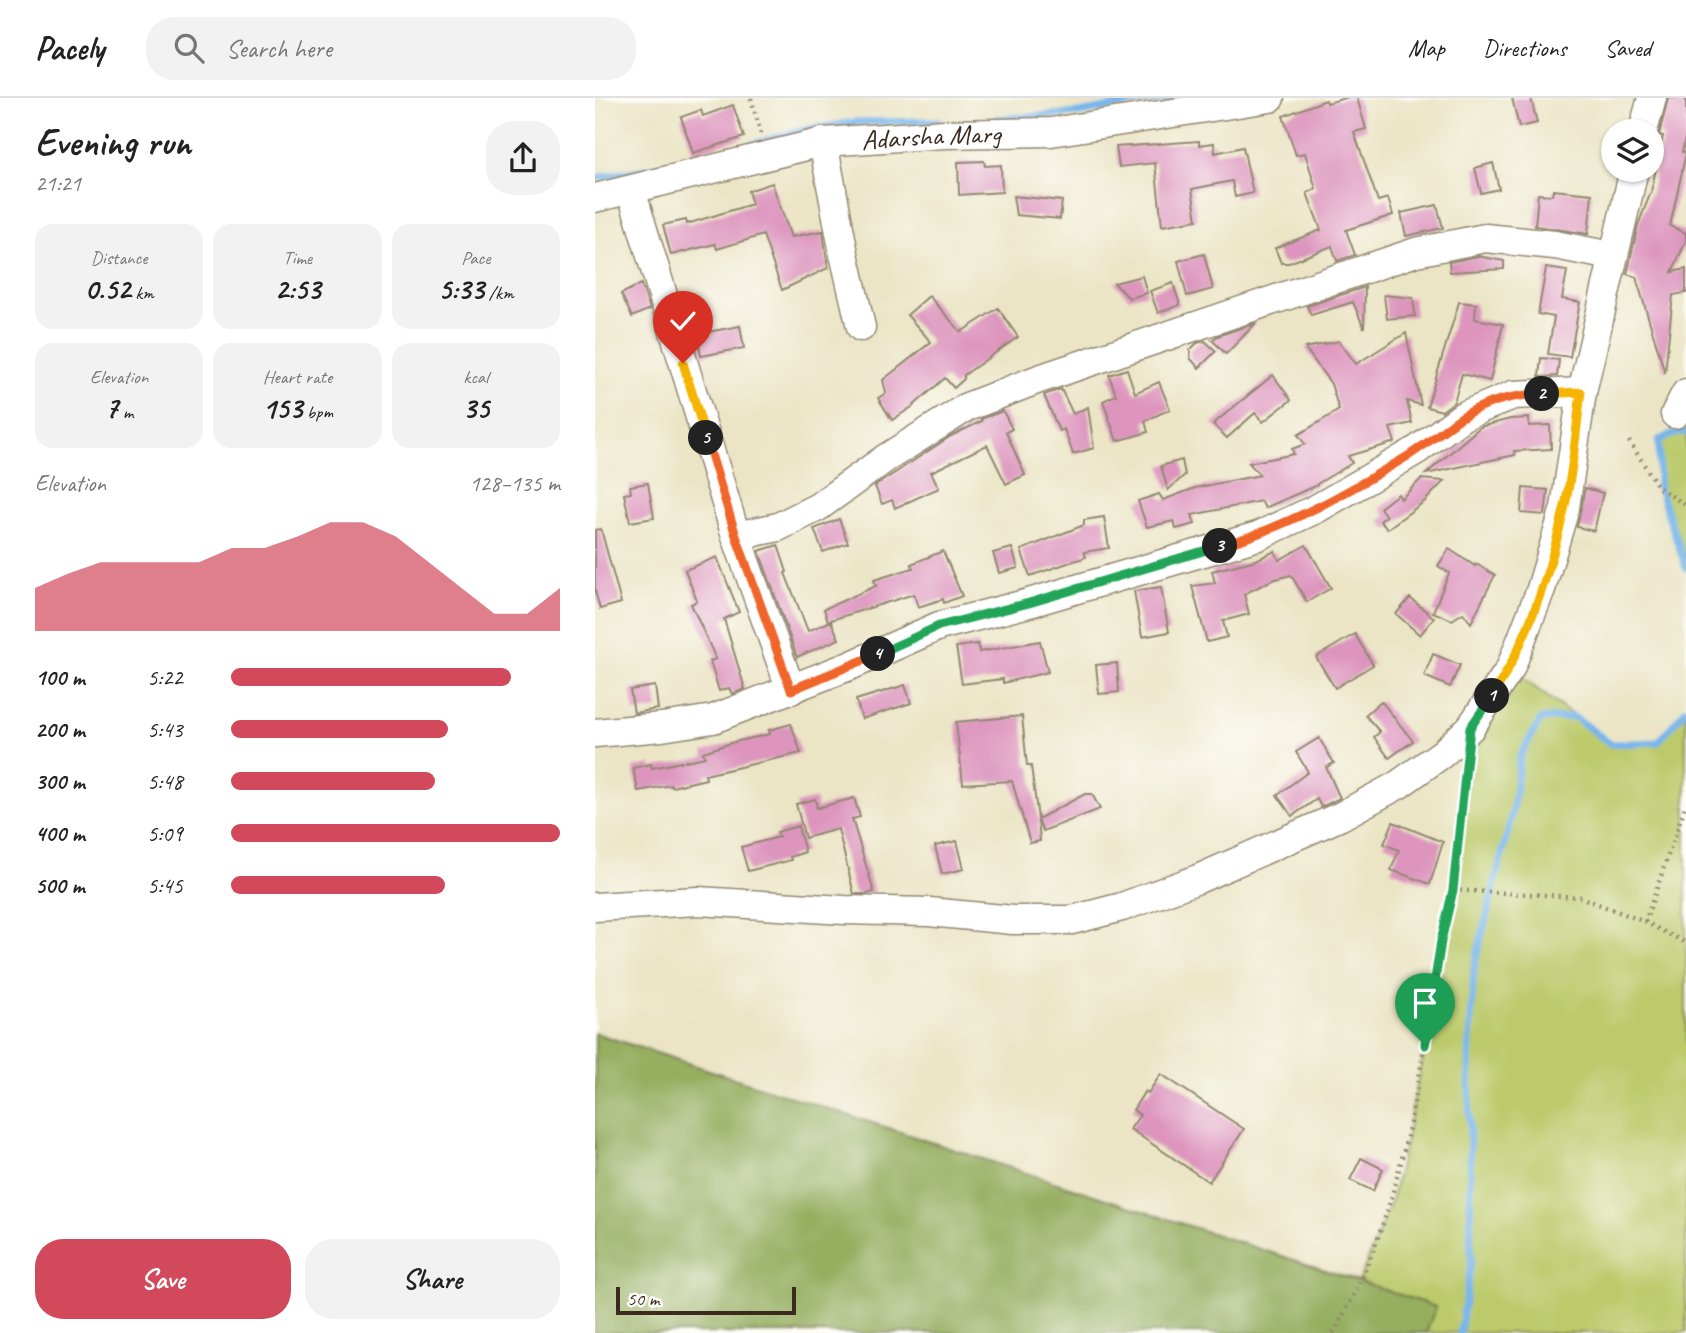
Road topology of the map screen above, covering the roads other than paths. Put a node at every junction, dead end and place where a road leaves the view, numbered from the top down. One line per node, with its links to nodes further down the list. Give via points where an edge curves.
1 (1269, 98): 4 (street, Adarsha Marg, via 1051,132)
2 (1652, 98): 3 (street)
3 (1646, 119)
4 (823, 142): 6 (street, Adarsha Marg); 9 (street)
5 (1631, 182): 8 (street)
6 (631, 190): 7 (street, Adarsha Marg); 11 (street)
7 (595, 198)
8 (1612, 256): 10 (street); 11 (street, via 1485,238 1416,252 1039,379 967,408 817,507 778,527)
9 (861, 327)
10 (1581, 392): 12 (street, via 1513,395 1463,416 1363,482 1258,536 939,626); 14 (street, via 1565,508 1510,669 1470,728 1443,753 1342,816 1198,879 1072,920 698,901)
11 (736, 536): 12 (street)
12 (791, 690): 13 (street, via 713,719)
13 (595, 733)
14 (595, 907)

